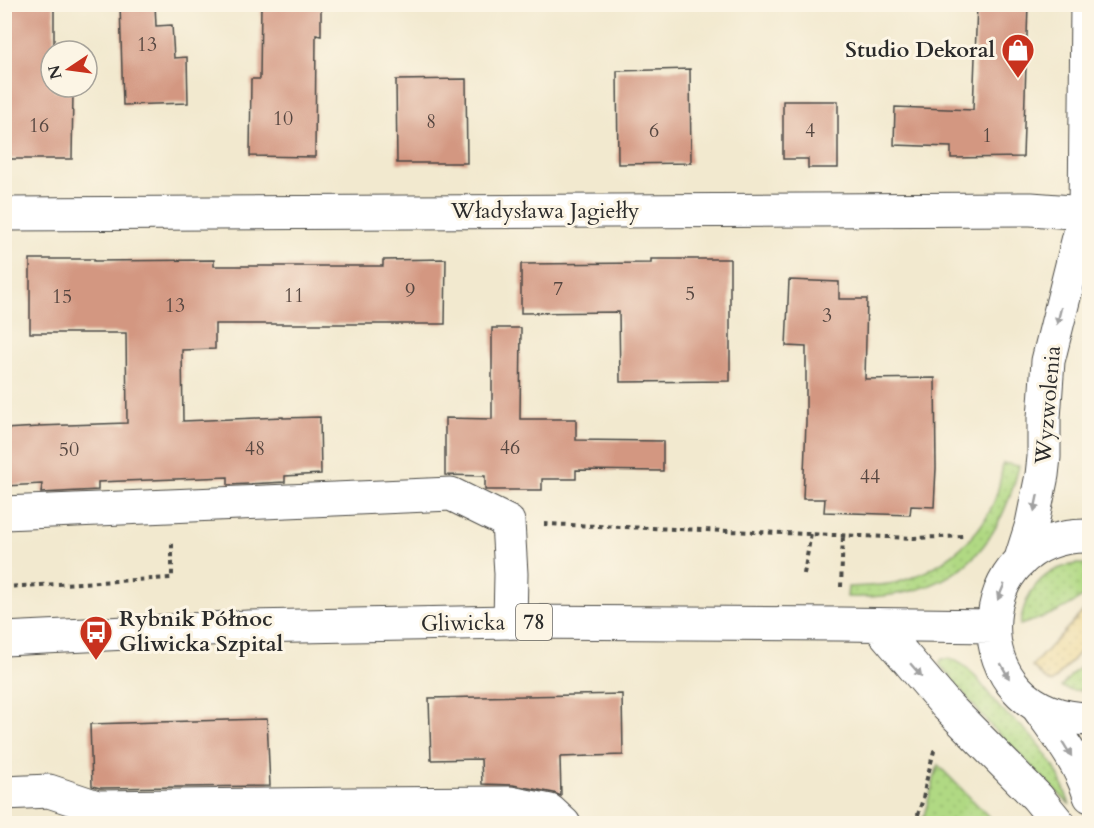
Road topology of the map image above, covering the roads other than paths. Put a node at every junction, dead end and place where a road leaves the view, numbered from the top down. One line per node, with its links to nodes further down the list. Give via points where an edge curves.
1 (1087, 4): 2 (main road, Wyzwolenia)
2 (1085, 213): 3 (main road, Władysława Jagiełły, via 1020,209); 4 (main road, Wyzwolenia); 7 (main road, Wyzwolenia, one-way to 7, via 1048,361 1042,475)
3 (4, 214)
4 (1089, 272)
5 (4, 513): 8 (main road, via 451,494 508,522)
6 (1089, 536): 7 (main road, via 1055,541)
7 (1020, 562): 10 (main road, one-way to 10, via 1000,592)
8 (510, 622): 9 (main road, Gliwicka / 78); 11 (main road, Gliwicka / 78, via 249,627)
9 (878, 625): 10 (main road, Gliwicka / 78); 17 (main road, one-way to 17, via 947,706)
10 (993, 626): 12 (main road, one-way to 12, via 1004,672)
11 (4, 639)
12 (1037, 706): 13 (main road, via 1062,717); 15 (main road, one-way to 15, via 1073,759)
13 (1089, 719)
14 (4, 793): 16 (main road, via 49,791 97,807 510,803 550,811)
15 (1089, 796)
16 (564, 824)
17 (1059, 824)

